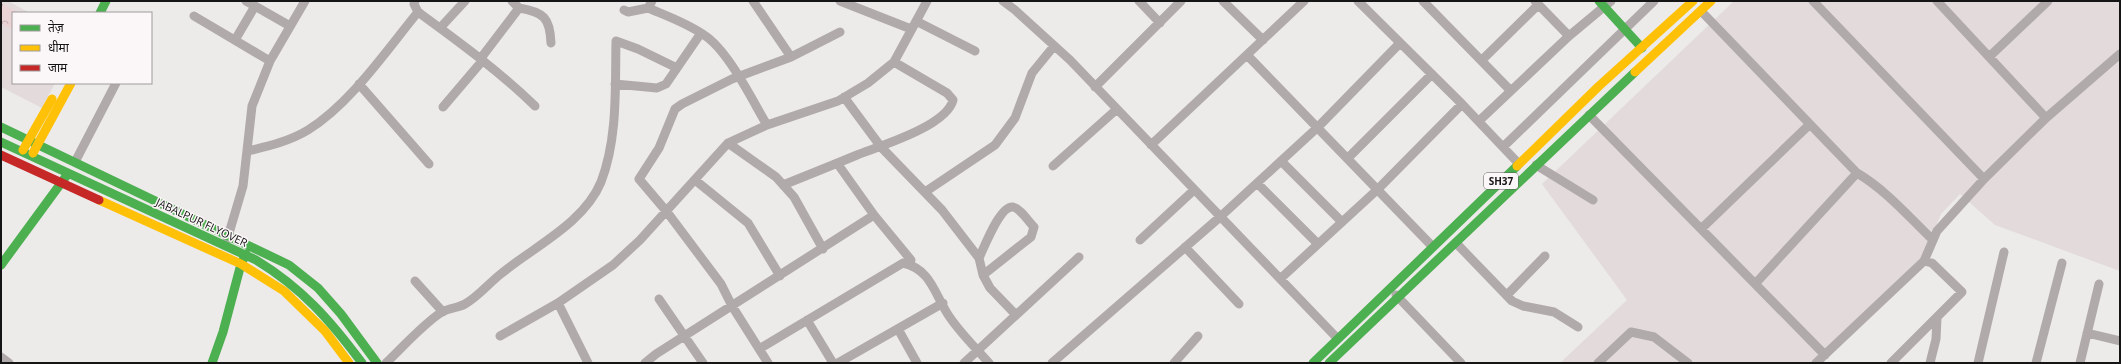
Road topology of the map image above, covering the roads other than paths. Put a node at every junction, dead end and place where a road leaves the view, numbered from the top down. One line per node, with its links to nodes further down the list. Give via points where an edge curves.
1 (106, 1): 30 (main road)
2 (115, 1): 31 (main road)
3 (246, 1): 27 (street)
4 (305, 1): 36 (street)
5 (415, 1): 32 (street)
6 (465, 1): 37 (street)
7 (753, 1): 51 (street)
8 (840, 1): 35 (street)
9 (927, 1): 35 (street)
10 (1002, 1): 46 (street)
11 (1139, 1): 34 (street)
12 (1182, 1): 34 (street)
13 (1223, 1): 43 (street)
14 (1304, 1): 43 (street)
15 (1423, 1): 54 (street)
16 (1654, 1): 38 (street)
17 (1693, 1): 47 (main road, SH37)
18 (1711, 1): 29 (main road)
19 (1814, 1): 99 (street)
20 (1937, 1): 52 (street)
21 (2048, 1): 52 (street)
22 (1363, 2): 45 (street)
23 (1536, 3): 41 (street); 54 (street)
24 (1605, 3): 38 (main road); 41 (street)
25 (516, 4): 44 (street, via 544,17 550,26); 53 (street)
26 (650, 5): 28 (street, via 628,12); 40 (street)
27 (255, 6): 36 (street); 42 (street)
28 (624, 10)
29 (1701, 11): 72 (main road); 75 (street)
30 (100, 12)
31 (110, 12)
32 (418, 12): 37 (street); 63 (street)
33 (194, 16): 42 (street)
34 (1160, 23): 65 (street)
35 (914, 25): 48 (street); 56 (street)
36 (290, 26): 55 (street)
37 (440, 28): 53 (street)
38 (1625, 28): 47 (main road); 85 (street)
39 (840, 32): 51 (street)
40 (701, 33): 57 (street); 59 (street, via 717,46)
41 (1569, 36): 66 (street)
42 (235, 40): 55 (street)
43 (1263, 40): 50 (street)
44 (551, 43)
45 (1400, 44): 58 (street); 78 (street)
46 (1054, 46): 65 (street); 106 (street, via 1032,73 1015,118 995,146)
47 (1642, 48): 94 (main road, SH37)
48 (975, 51)
49 (2120, 54): 73 (street)
50 (1247, 55): 78 (street); 83 (street)
51 (791, 57): 59 (street)
52 (1989, 57): 73 (street)
53 (482, 59): 69 (street); 70 (street)
54 (1482, 60): 66 (street)
55 (270, 61): 86 (street, via 250,115)
56 (894, 62): 67 (street, via 868,83); 84 (street, via 947,93 953,100 949,108 931,124)
57 (677, 68): 64 (street, via 666,84 657,88); 64 (street, via 616,41)
58 (1432, 74): 68 (street); 88 (street)
59 (739, 77): 76 (street); 108 (street, via 675,109 659,148 639,179)
60 (61, 84): 79 (main road)
61 (70, 84): 82 (main road)
62 (115, 84): 91 (street)
63 (359, 84): 86 (street, via 333,111 308,130 278,144); 93 (street)
64 (616, 84): 146 (street, via 614,129 601,181 595,194 581,212 564,227 523,256 466,304)
65 (1095, 87): 71 (street)
66 (1510, 90): 74 (street)
67 (844, 97): 76 (street); 84 (street)
68 (1462, 104): 74 (street); 104 (street)
69 (535, 106)
70 (443, 107)
71 (1117, 109): 83 (street); 97 (street)
72 (1589, 115): 95 (main road); 112 (street)
73 (2046, 118): 99 (street)
74 (1479, 121): 85 (street)
75 (1810, 124): 98 (street); 112 (street)
76 (767, 125): 81 (street)
77 (1, 127): 79 (main road)
78 (1318, 127): 88 (street); 89 (street)
79 (28, 139): 82 (main road); 90 (main road)
80 (1, 142): 165 (main road, JABALPUR FLYOVER, via 249,257 281,275 302,290 324,312)
81 (728, 143): 100 (street); 103 (street, via 776,177)
82 (38, 144): 91 (main road); 96 (main road)
83 (1151, 145): 105 (street)
84 (881, 147): 92 (street); 106 (street)
85 (1504, 147): 94 (street)
86 (248, 151): 113 (street, via 243,186)
87 (1, 155): 90 (main road)
88 (1348, 158): 104 (street)
89 (1281, 161): 102 (street); 111 (street)
90 (16, 162): 96 (main road)
91 (75, 162): 101 (main road); 113 (main road)
92 (837, 163): 103 (street); 109 (street)
93 (429, 164)
94 (1519, 164): 119 (main road, SH37)
95 (1536, 165): 107 (street); 116 (main road)
96 (26, 166): 101 (main road)
97 (1054, 166)
98 (1857, 173): 115 (street); 136 (street)
99 (1984, 179): 115 (street, via 1936,231)
100 (695, 180): 108 (street); 133 (street, via 748,223)
101 (62, 183): 123 (main road); 131 (main road)
102 (1257, 183): 110 (street); 117 (street)
103 (783, 185): 121 (street, via 794,197)
104 (1378, 189): 111 (street); 119 (street)
105 (1194, 190): 110 (street); 114 (street)
106 (925, 192): 126 (street)
107 (1593, 200)
108 (667, 212): 142 (street, via 613,265); 145 (street, via 722,284)
109 (874, 215): 121 (street); 127 (street)
110 (1220, 217): 120 (street); 134 (street)
111 (1342, 222): 117 (street)
112 (1701, 229): 136 (street)
113 (228, 235): 118 (main road); 123 (street)
114 (1140, 240)
115 (1933, 240): 128 (street)
116 (1456, 243): 139 (street); 140 (main road)
117 (1318, 244): 134 (street)
118 (251, 245): 130 (main road); 166 (main road, via 289,265 318,288 341,314)
119 (1432, 246): 138 (main road, SH37)
120 (1185, 247): 144 (street); 177 (street)
121 (823, 249): 133 (street)
122 (2004, 252): 187 (street)
123 (221, 255): 130 (main road)
124 (1545, 256): 139 (street)
125 (1079, 257): 147 (street)
126 (979, 258): 132 (street); 132 (street, via 995,224 1002,212 1008,208 1013,207 1020,211 1034,227 1031,237)
127 (911, 260)
128 (1924, 260): 148 (street, via 1932,263 1962,292); 160 (street)
129 (2062, 263): 188 (street)
130 (241, 264): 163 (main road); 164 (main road, via 284,291 304,309 326,330)
131 (1, 265)
132 (983, 275): 147 (street, via 990,288)
133 (780, 276): 145 (street)
134 (1280, 279): 156 (street)
135 (415, 281): 146 (street)
136 (1755, 284): 160 (street)
137 (2098, 284): 152 (street)
138 (1389, 288): 140 (street); 156 (main road, SH37)
139 (1507, 295): 150 (street, via 1518,304 1554,312)
140 (1399, 298): 180 (main road); 181 (street)
141 (659, 299): 153 (street)
142 (558, 303): 154 (street); 168 (street)
143 (943, 303): 149 (street, via 926,275 915,266 903,263); 151 (street); 159 (street)
144 (1239, 304)
145 (732, 306): 153 (street); 158 (street)
146 (443, 312): 167 (street)
147 (1016, 315): 159 (street)
148 (1937, 318): 185 (street); 186 (street, via 1936,339)
149 (807, 320): 158 (street); 172 (street)
150 (1578, 327)
151 (898, 329): 173 (street); 174 (street)
152 (2087, 333): 157 (street); 189 (street)
153 (685, 335): 169 (street); 170 (street)
154 (500, 336)
155 (1198, 336): 178 (street)
156 (1337, 338): 179 (main road, SH37)
157 (2120, 341)
158 (759, 349): 171 (street)
159 (978, 350): 175 (street); 176 (street)
160 (1825, 355): 184 (street)
161 (1, 357): 162 (street)
162 (9, 363)
163 (212, 363)
164 (349, 363)
165 (362, 363)
166 (376, 363)
167 (386, 363)
168 (588, 363)
169 (645, 363)
170 (703, 363)
171 (768, 363)
172 (833, 363)
173 (838, 363)
174 (917, 363)
175 (964, 363)
176 (989, 363)
177 (1052, 363)
178 (1174, 363)
179 (1313, 363)
180 (1329, 363)
181 (1462, 363)
182 (1598, 363): 183 (street, via 1631,332 1654,337)
183 (1688, 363)
184 (1816, 363)
185 (1891, 363)
186 (1930, 363)
187 (1978, 363)
188 (2036, 363)
189 (2080, 363)

